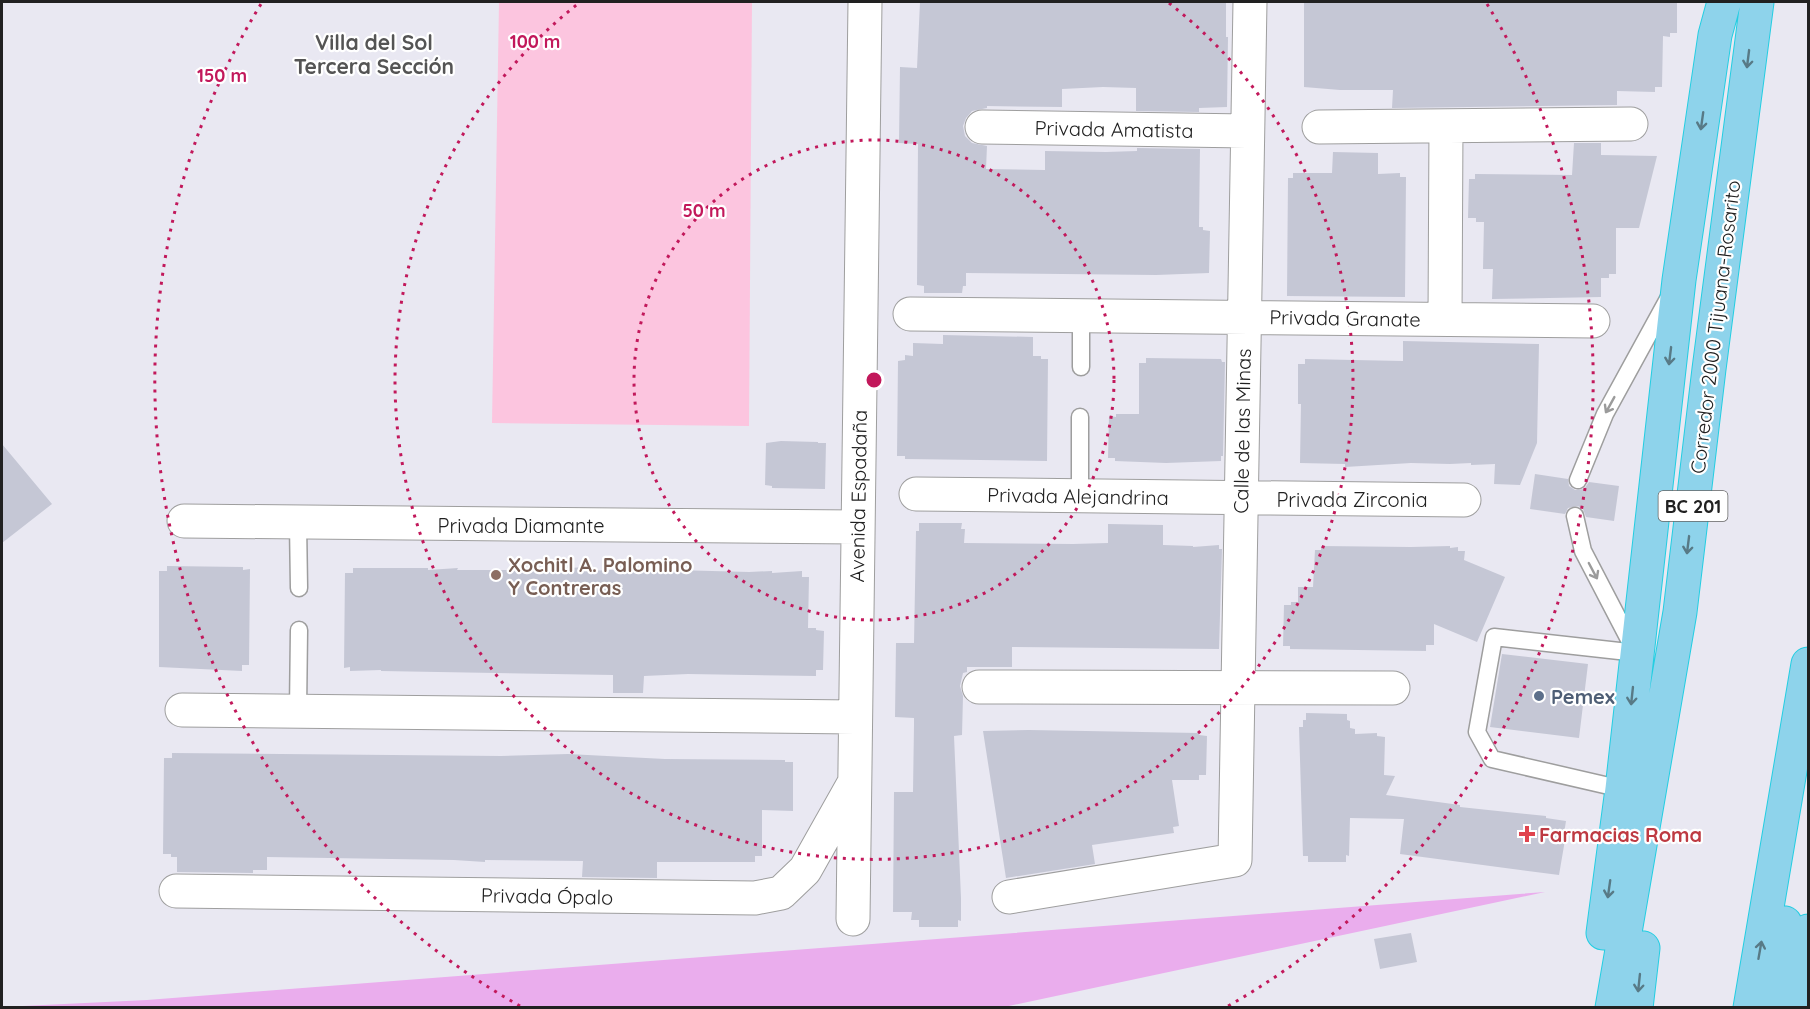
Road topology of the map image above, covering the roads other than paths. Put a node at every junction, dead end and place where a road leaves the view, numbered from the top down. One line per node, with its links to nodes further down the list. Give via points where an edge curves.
1 (865, 2): 26 (street, Avenida Espadaña)
2 (1250, 2): 9 (street, Calle de las Minas)
3 (1724, 2): 10 (highway, one-way to 10, via 1715,35)
4 (1756, 2): 28 (highway, Corredor 2000 Tijuana-Rosarito / BC 201, one-way to 28)
5 (1631, 124): 6 (street)
6 (1446, 126): 8 (street); 14 (street, Privada Granate)
7 (982, 127): 9 (street, Privada Amatista)
8 (1319, 127)
9 (1247, 131): 13 (street, Calle de las Minas)
10 (1679, 280): 18 (lane, one-way to 18, via 1605,414); 30 (highway, one-way to 30)
11 (910, 314): 12 (street)
12 (1082, 315): 13 (street); 16 (lane)
13 (1244, 317): 14 (street, Privada Granate); 21 (street, Calle de las Minas)
14 (1445, 319): 15 (street, Privada Granate)
15 (1593, 321)
16 (1082, 367)
17 (1080, 417): 20 (lane)
18 (1578, 480)
19 (916, 494): 20 (street, Privada Alejandrina)
20 (1080, 497): 21 (street, Privada Alejandrina)
21 (1241, 498): 22 (street, Privada Zirconia); 34 (street, Calle de las Minas)
22 (1464, 500)
23 (1575, 516): 30 (lane, one-way to 30, via 1583,551)
24 (184, 521): 25 (street, Privada Diamante)
25 (298, 523): 26 (street, Privada Diamante); 27 (lane)
26 (858, 527): 38 (street, Avenida Espadaña)
27 (298, 588)
28 (1680, 612): 46 (highway, Corredor 2000 Tijuana-Rosarito / BC 201); 47 (highway, one-way to 47)
29 (299, 630): 37 (lane)
30 (1636, 653): 40 (highway, one-way to 40); 40 (lane, via 1494,637 1477,732 1492,759)
31 (1809, 664): 48 (highway, one-way to 31)
32 (1809, 677): 49 (highway)
33 (979, 687): 34 (street)
34 (1238, 688): 35 (street); 42 (street, Calle de las Minas, via 1235,860)
35 (1394, 688)
36 (182, 710): 37 (street)
37 (298, 711): 38 (street)
38 (855, 717): 39 (street, Avenida Espadaña)
39 (856, 780): 41 (street, Privada Ópalo, via 805,870 781,893 754,898); 43 (street, Avenida Espadaña)
40 (1622, 789): 45 (highway, one-way to 45)
41 (176, 891)
42 (1009, 897)
43 (853, 919)
44 (1809, 930): 50 (highway)
45 (1593, 1008)
46 (1612, 1008)
47 (1636, 1008)
48 (1750, 1008)
49 (1776, 1008)
50 (1796, 1008)

